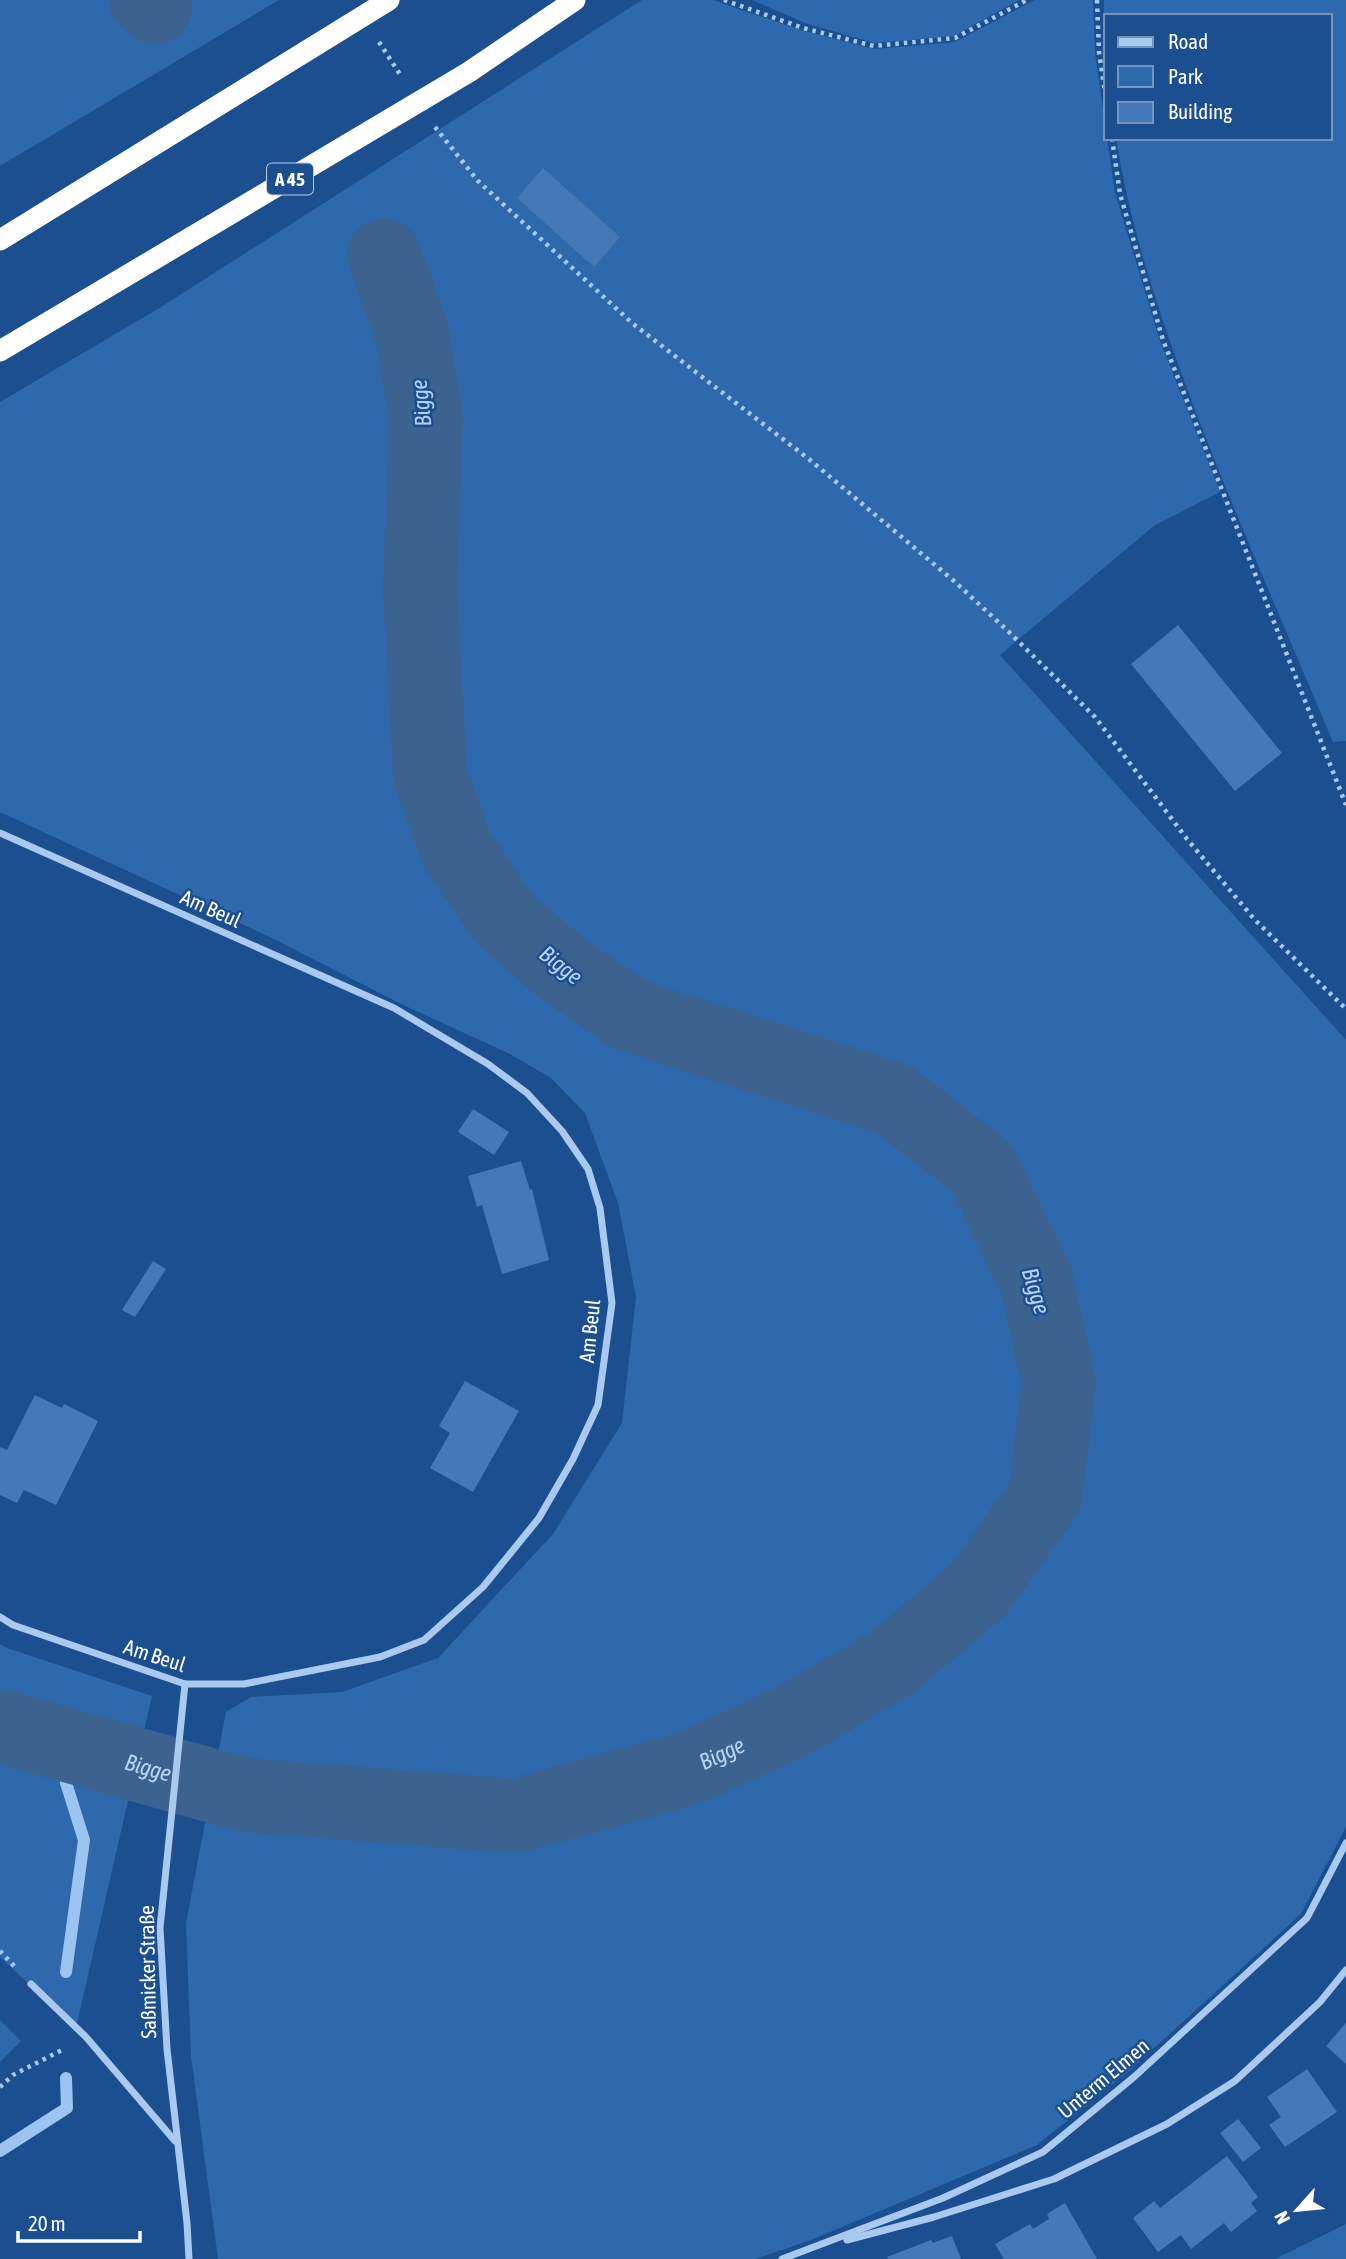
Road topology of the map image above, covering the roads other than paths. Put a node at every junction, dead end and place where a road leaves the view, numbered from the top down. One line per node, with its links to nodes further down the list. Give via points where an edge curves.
1 (389, 0): 3 (highway, bridge)
2 (575, 0): 4 (highway, A 45, bridge, via 469,72)
3 (0, 240)
4 (0, 351)
5 (0, 833): 7 (street, Am Beul, via 394,1008 488,1064 527,1093 562,1131 588,1169 600,1208 612,1303 598,1405 539,1518 483,1587 424,1640 380,1657 244,1684)
6 (0, 1617): 7 (street, Am Beul)
7 (185, 1684): 11 (street, Saßmicker Straße, via 160,1928)
8 (1346, 1843): 12 (street, Unterm Elmen, via 1307,1918 1134,2077 1042,2152 943,2198)
9 (1346, 1970): 12 (street, Unterm Elmen, via 1320,2002 1235,2081 1167,2124 1054,2179)
10 (31, 1984): 11 (street, via 86,2037)
11 (176, 2143): 13 (street, Saßmicker Straße)
12 (813, 2249): 14 (street, Unterm Elmen)
13 (189, 2259)
14 (782, 2259)

